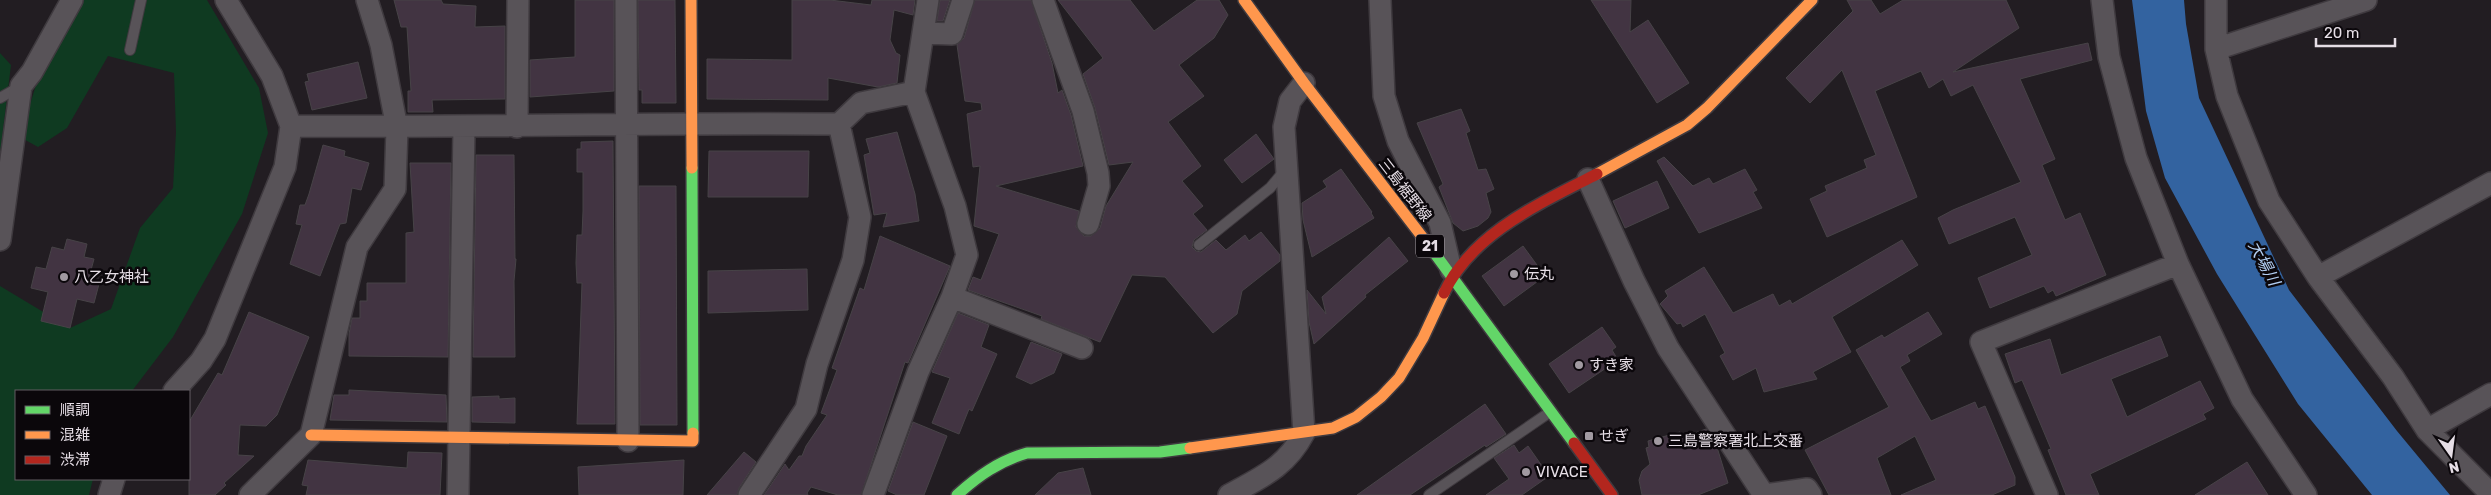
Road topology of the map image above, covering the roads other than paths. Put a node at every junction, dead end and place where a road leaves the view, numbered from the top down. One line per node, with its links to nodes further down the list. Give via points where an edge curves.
1 (72, 0): 21 (street)
2 (141, 0): 19 (lane)
3 (226, 0): 27 (street, via 272,76)
4 (367, 0): 29 (street, via 381,45)
5 (518, 0): 28 (street)
6 (626, 0): 25 (street)
7 (691, 0): 24 (street)
8 (928, 0): 17 (street)
9 (962, 0): 17 (street, via 952,34)
10 (1043, 0): 34 (street, via 1083,111 1098,173 1100,186)
11 (1244, 0): 20 (street, 三島裾野線 / 21)
12 (1380, 0): 38 (street, via 1384,96 1398,141 1440,223)
13 (1812, 0): 32 (street, via 1687,125)
14 (2102, 0): 37 (street, via 2109,57 2136,158)
15 (2216, 0): 18 (street)
16 (2366, 0): 18 (street)
17 (924, 33): 22 (street)
18 (2216, 49): 39 (street, via 2227,96 2266,194)
19 (130, 50)
20 (1304, 83): 31 (street, via 1290,101 1286,113); 38 (street, 三島裾野線 / 21)
21 (21, 86): 23 (lane); 35 (street)
22 (914, 92): 26 (street, via 861,103); 40 (street, via 955,206 967,256)
23 (0, 98)
24 (692, 122): 25 (street); 26 (street); 49 (street, via 693,441)
25 (627, 124): 28 (street); 49 (street)
26 (839, 124): 56 (street, via 860,217 853,260 817,364 806,409)
27 (291, 126): 29 (street); 42 (street, via 285,167 215,339 201,361)
28 (518, 127): 30 (street)
29 (397, 128): 30 (street); 47 (street, via 395,189 358,247)
30 (464, 128): 48 (street)
31 (1286, 167): 36 (lane, via 1270,188); 46 (street)
32 (1588, 179): 38 (street, via 1539,204 1492,234); 62 (street, via 1668,348)
33 (2491, 183): 39 (street)
34 (1088, 224)
35 (0, 240)
36 (1199, 245)
37 (2178, 264): 64 (street, via 1981,342); 65 (street, via 2242,399)
38 (1452, 275): 44 (street, 三島裾野線 / 21); 46 (street, via 1424,338 1399,378 1381,398 1356,417 1333,428)
39 (2318, 277): 45 (street, via 2394,377)
40 (952, 297): 41 (street); 57 (street, via 918,372)
41 (1082, 348)
42 (175, 390)
43 (2491, 394): 45 (street)
44 (1551, 411): 60 (lane); 61 (street, 三島裾野線 / 21)
45 (2427, 430): 52 (street)
46 (1304, 434): 51 (street, via 1287,460); 58 (street, via 1160,452 1027,453 1007,459 978,476)
47 (310, 435): 48 (street); 54 (street)
48 (459, 439): 49 (street); 55 (street)
49 (628, 441)
50 (114, 480): 53 (street)
51 (1255, 488): 59 (street)
52 (2491, 494)
53 (109, 495)
54 (250, 495)
55 (458, 495)
56 (749, 495)
57 (873, 495)
58 (957, 495)
59 (1230, 495)
60 (1429, 495)
61 (1612, 495)
62 (1764, 495): 63 (street, via 1807,489)
63 (1810, 495)
64 (2047, 495)
65 (2306, 495)

